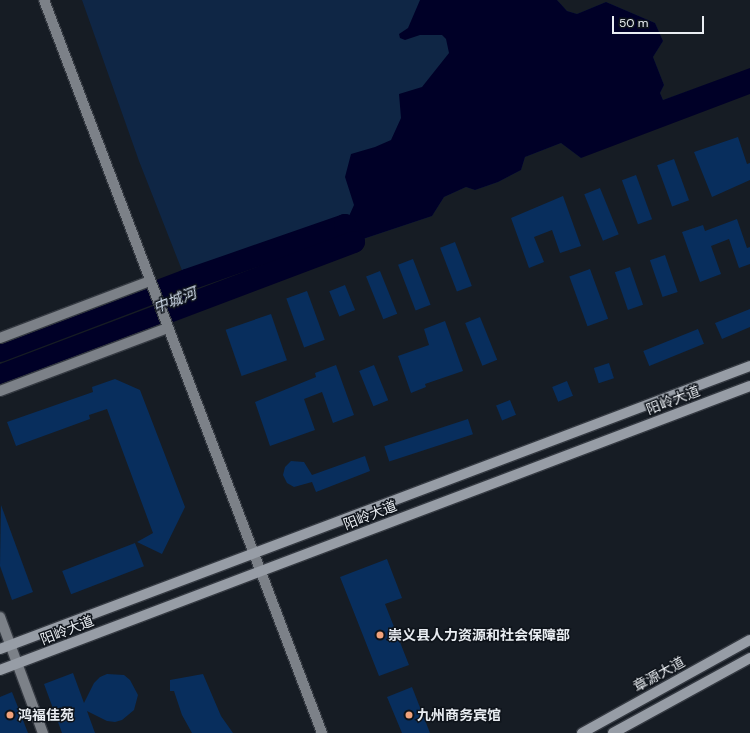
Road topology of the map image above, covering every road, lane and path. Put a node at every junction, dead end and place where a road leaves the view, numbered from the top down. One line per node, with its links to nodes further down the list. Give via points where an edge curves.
1 (44, 0): 2 (street)
2 (152, 286): 3 (street); 4 (street)
3 (166, 324): 7 (street); 8 (street)
4 (0, 338)
5 (750, 366): 8 (main road, 阳岭大道)
6 (750, 386): 9 (main road, 阳岭大道)
7 (0, 391)
8 (256, 554): 9 (street); 12 (main road, 阳岭大道)
9 (262, 571): 15 (main road, 阳岭大道); 18 (street)
10 (0, 617): 12 (street)
11 (750, 640): 19 (main road, 章源大道)
12 (10, 645): 13 (main road, 阳岭大道); 15 (street)
13 (0, 649)
14 (750, 658): 20 (main road)
15 (18, 664): 16 (main road, 阳岭大道); 17 (street)
16 (0, 670)
17 (43, 733)
18 (322, 733)
19 (582, 733)
20 (613, 733)

